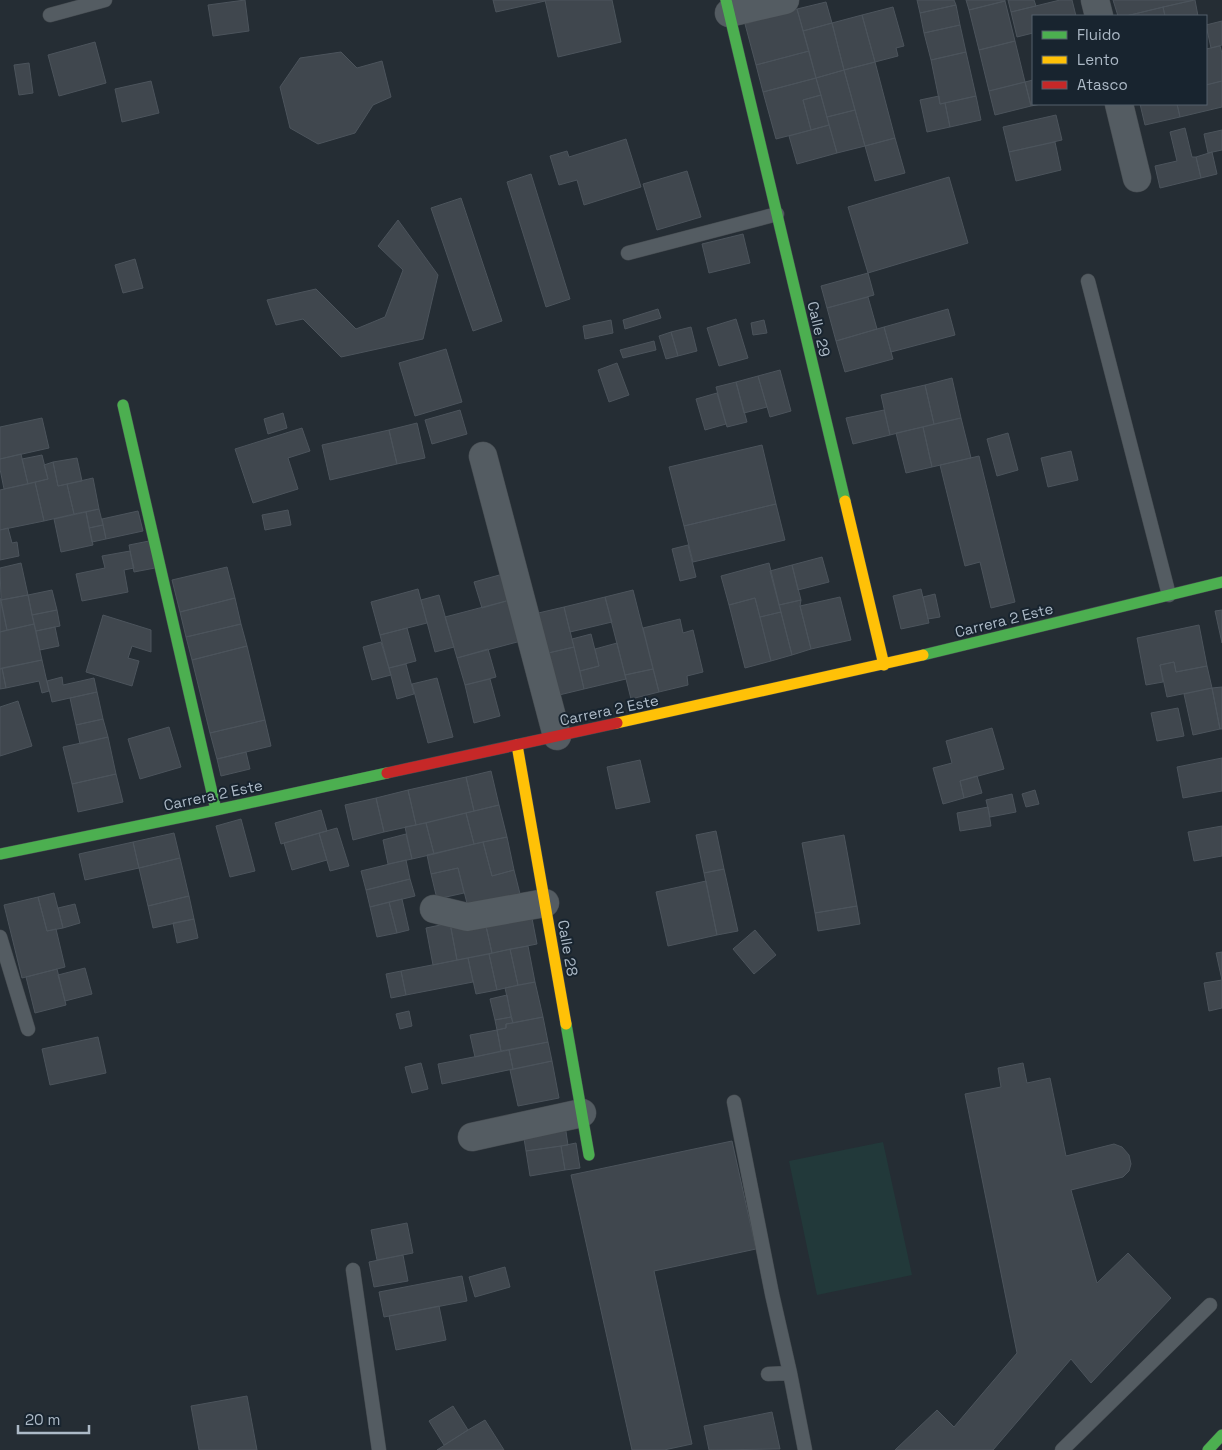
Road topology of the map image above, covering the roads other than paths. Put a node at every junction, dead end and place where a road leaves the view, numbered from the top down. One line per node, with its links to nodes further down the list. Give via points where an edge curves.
1 (105, 0): 5 (lane)
2 (785, 0): 4 (street)
3 (1096, 0): 6 (street)
4 (727, 7): 9 (main road, Calle 29)
5 (50, 15)
6 (1099, 15)
7 (1120, 105): 8 (street)
8 (1136, 178)
9 (777, 214): 10 (lane); 16 (main road, Calle 29)
10 (628, 253)
11 (1088, 281): 15 (lane)
12 (123, 405): 19 (main road)
13 (483, 456): 17 (street)
14 (1222, 582): 15 (main road, Carrera 2 Este)
15 (1169, 596): 16 (main road, Carrera 2 Este)
16 (884, 665): 17 (main road, Carrera 2 Este)
17 (557, 736): 18 (main road, Carrera 2 Este)
18 (517, 745): 19 (main road, Carrera 2 Este); 21 (main road, Calle 28)
19 (216, 810): 20 (main road, Carrera 2 Este)
20 (0, 854)
21 (545, 903): 22 (street, via 467,917); 26 (main road, Calle 28)
22 (434, 909)
23 (0, 936): 24 (lane)
24 (28, 1029)
25 (734, 1102): 31 (lane)
26 (582, 1113): 27 (street); 28 (main road, Calle 28)
27 (472, 1137)
28 (589, 1156)
29 (353, 1270): 34 (lane)
30 (1210, 1305): 36 (lane)
31 (790, 1373): 32 (lane); 35 (lane)
32 (768, 1374)
33 (1222, 1436): 37 (main road)
34 (379, 1450)
35 (805, 1450)
36 (1062, 1450)
37 (1208, 1450)

